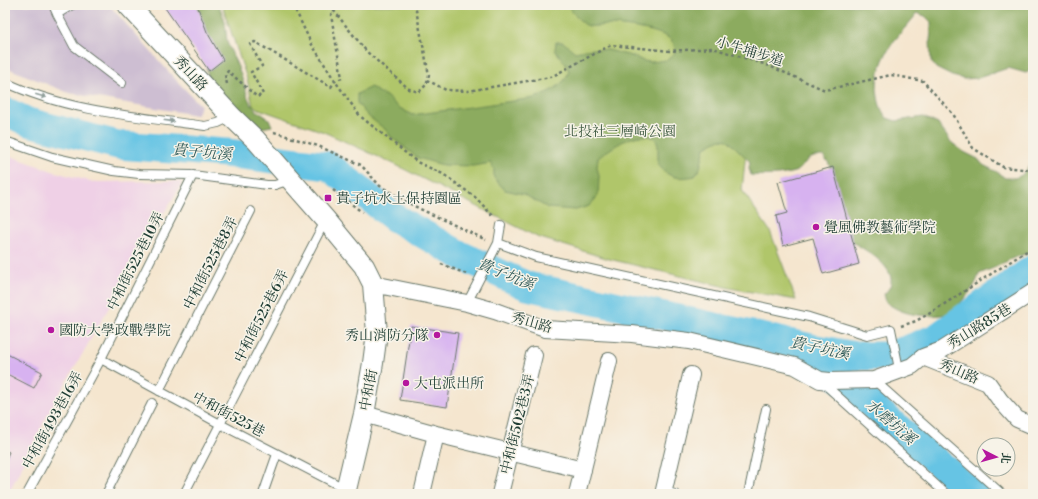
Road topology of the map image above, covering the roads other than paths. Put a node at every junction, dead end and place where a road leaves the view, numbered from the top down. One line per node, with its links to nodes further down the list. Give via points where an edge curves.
1 (53, 5): 4 (lane)
2 (72, 5): 4 (lane)
3 (128, 5): 7 (street, 秀山路)
4 (57, 14): 6 (lane, via 74,46)
5 (5, 82): 7 (lane, one-way to 7, via 22,90 72,105 119,114 205,126)
6 (122, 82)
7 (232, 117): 10 (street, 秀山路, via 265,136)
8 (5, 141): 9 (lane, via 52,157 114,171)
9 (193, 175): 10 (lane, via 267,185 275,185); 20 (lane, 中和街525巷10弄)
10 (287, 176): 12 (street)
11 (251, 211): 26 (lane, 中和街525巷8弄)
12 (326, 220): 15 (street, via 364,266); 30 (lane, 中和街525巷6弄)
13 (501, 225): 14 (lane)
14 (498, 242): 17 (lane); 22 (lane, via 536,257 809,317 867,335 891,329)
15 (374, 284): 17 (street, 秀山路); 29 (street, 中和街, via 376,333)
16 (1033, 292): 19 (street, 秀山路85巷, via 942,350)
17 (466, 303): 24 (street, 秀山路, via 545,329 632,334 689,341 795,366)
18 (534, 355): 33 (street, 中和街502巷3弄)
19 (924, 357): 22 (street, 秀山路, via 912,366); 31 (street, 秀山路, via 988,383 1017,419)
20 (101, 359): 26 (lane, 中和街525巷); 38 (lane, 中和街493巷16弄)
21 (609, 361): 35 (street)
22 (899, 370): 25 (street, 秀山路)
23 (691, 375): 37 (street)
24 (825, 380): 25 (street); 46 (lane)
25 (874, 380): 47 (lane)
26 (159, 391): 30 (lane, 中和街525巷)
27 (152, 403): 39 (lane)
28 (766, 409): 45 (lane)
29 (364, 414): 32 (street); 36 (street, 中和街)
30 (220, 424): 34 (lane, 中和街525巷); 40 (lane, 中和街525巷6弄)
31 (1033, 426)
32 (436, 434): 33 (street); 42 (street)
33 (511, 452): 35 (street); 43 (street, 中和街502巷3弄)
34 (277, 454): 36 (lane, 中和街525巷); 41 (lane)
35 (583, 470): 44 (street)
36 (345, 492)
37 (667, 493)
38 (27, 494)
39 (106, 494)
40 (184, 494)
41 (263, 494)
42 (422, 494)
43 (500, 494)
44 (578, 494)
45 (748, 494)
46 (946, 494)
47 (1002, 494)

